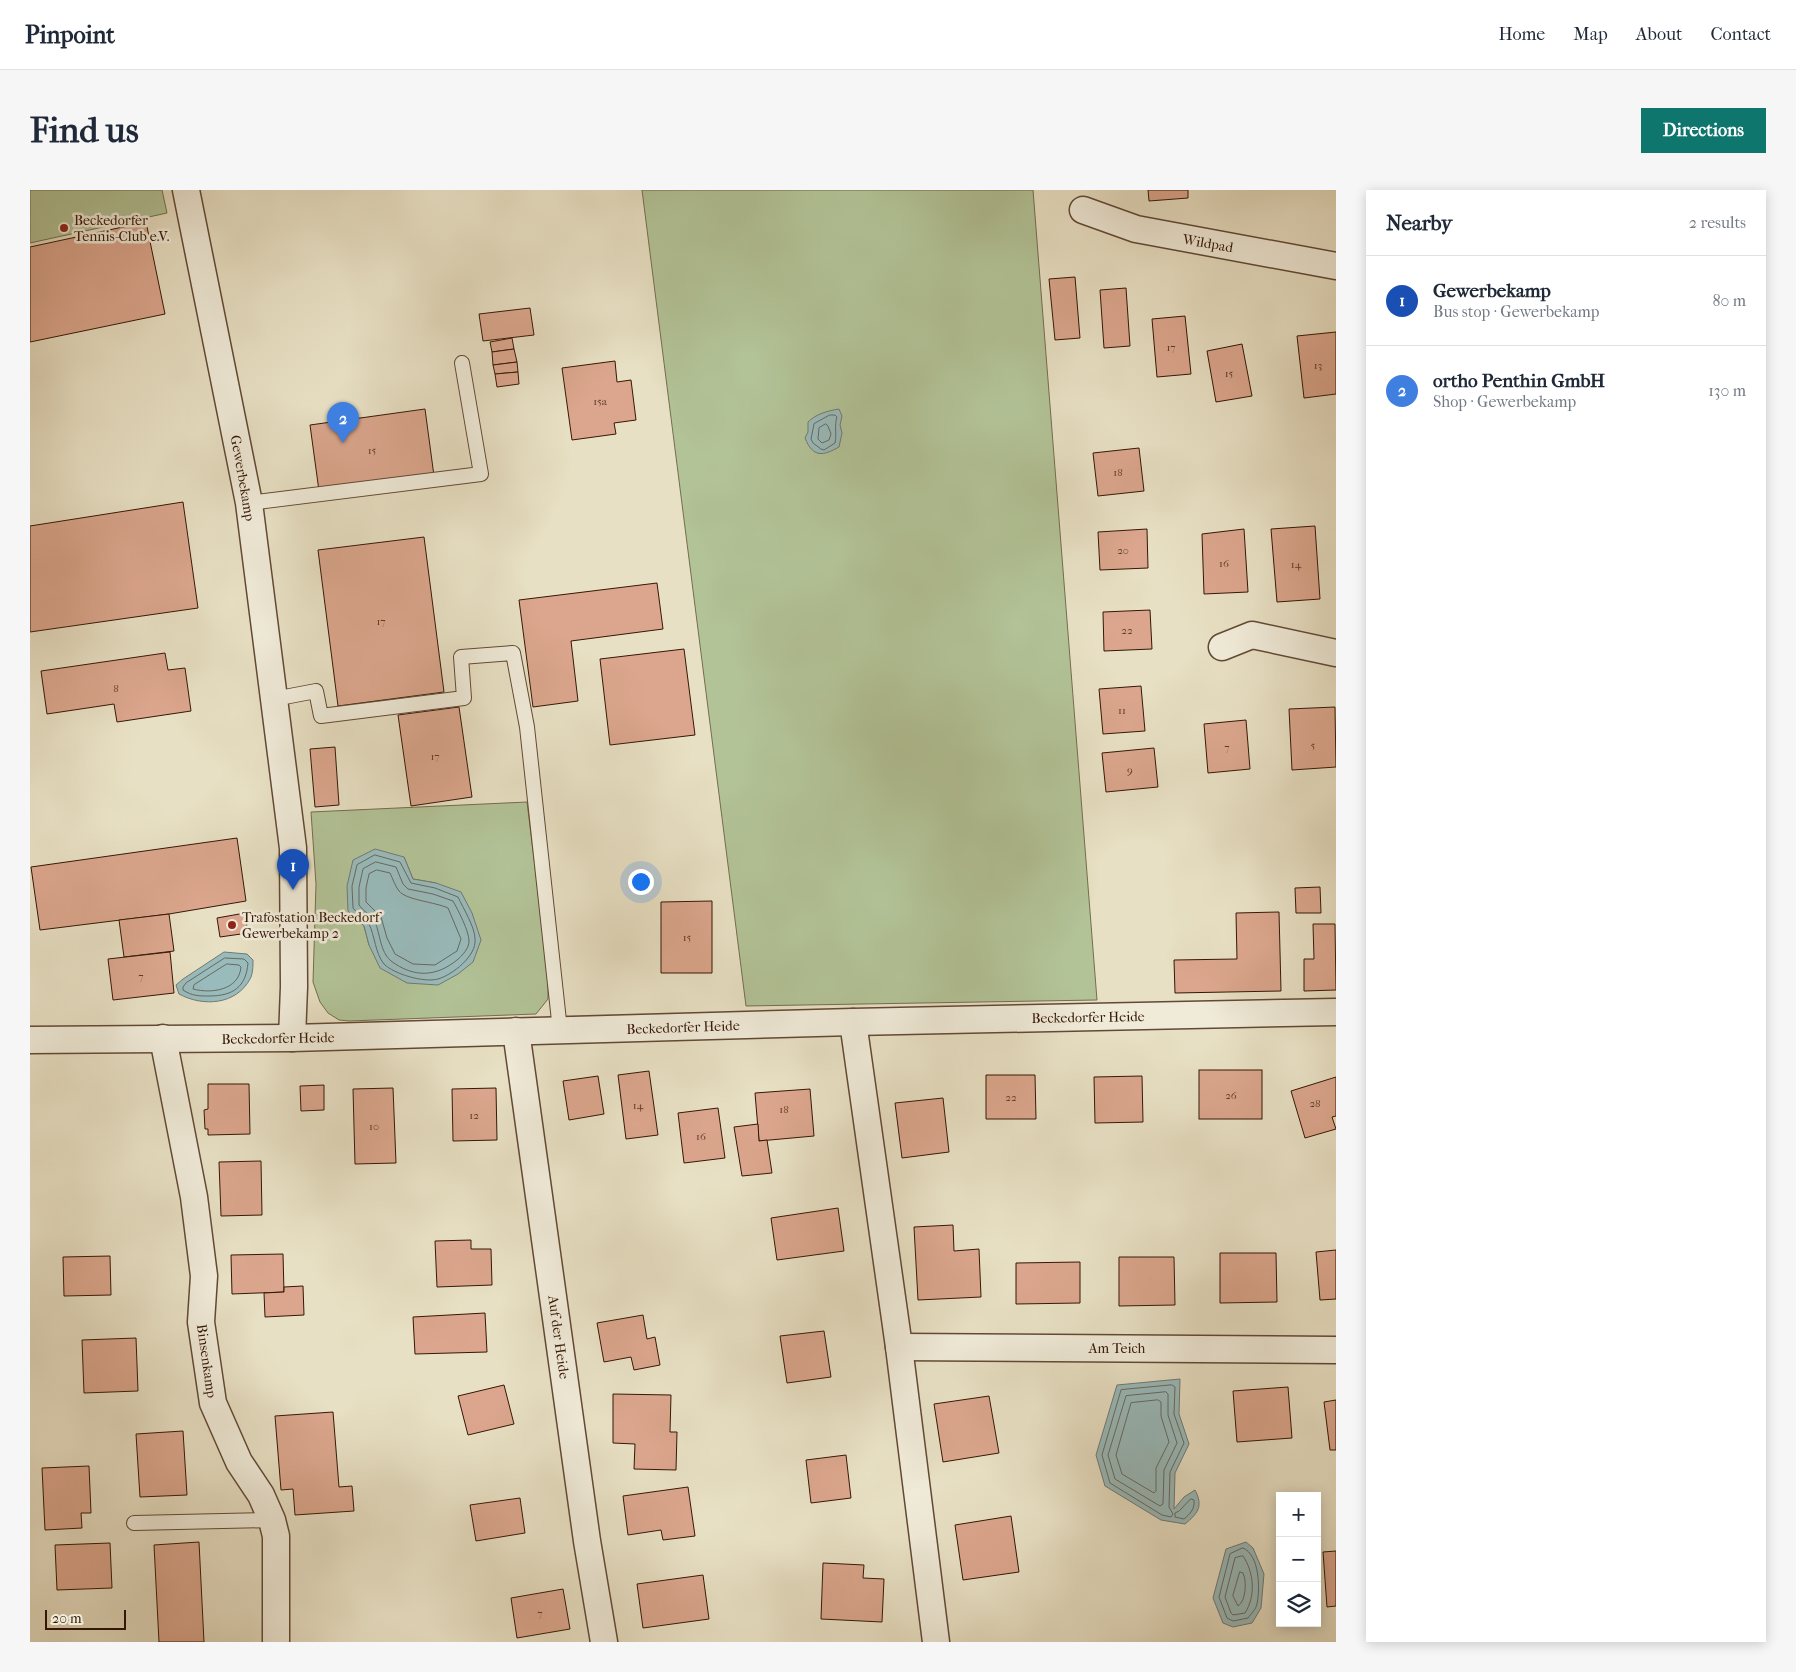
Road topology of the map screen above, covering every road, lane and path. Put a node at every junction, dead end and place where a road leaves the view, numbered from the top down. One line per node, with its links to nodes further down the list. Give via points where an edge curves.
1 (186, 190): 5 (street, Gewerbekamp)
2 (1083, 210): 3 (street, Wildpad, via 1136,229)
3 (1336, 266)
4 (462, 363): 5 (lane, via 481,474)
5 (249, 503): 8 (street, Gewerbekamp)
6 (1222, 647): 7 (street, via 1252,635)
7 (1336, 653)
8 (274, 699): 11 (lane, via 316,691 321,716 464,698 461,657 513,653 527,727); 14 (street, Gewerbekamp, via 293,848)
9 (1336, 1012): 10 (street, Beckedorfer Heide)
10 (853, 1022): 11 (street, Beckedorfer Heide); 16 (street)
11 (560, 1030): 12 (street, Beckedorfer Heide)
12 (516, 1031): 14 (street, Beckedorfer Heide); 21 (street, Auf der Heide)
13 (163, 1038): 14 (street, Beckedorfer Heide); 15 (street, Beckedorfer Heide); 18 (street, Binsenkamp, via 198,1226 204,1276 201,1322 213,1403 239,1462 261,1495)
14 (292, 1038)
15 (30, 1040)
16 (898, 1347): 17 (street, Am Teich); 22 (street)
17 (1336, 1350)
18 (272, 1520): 19 (lane); 20 (street, Binsenkamp, via 276,1536)
19 (134, 1523)
20 (276, 1642)
21 (604, 1642)
22 (936, 1642)

